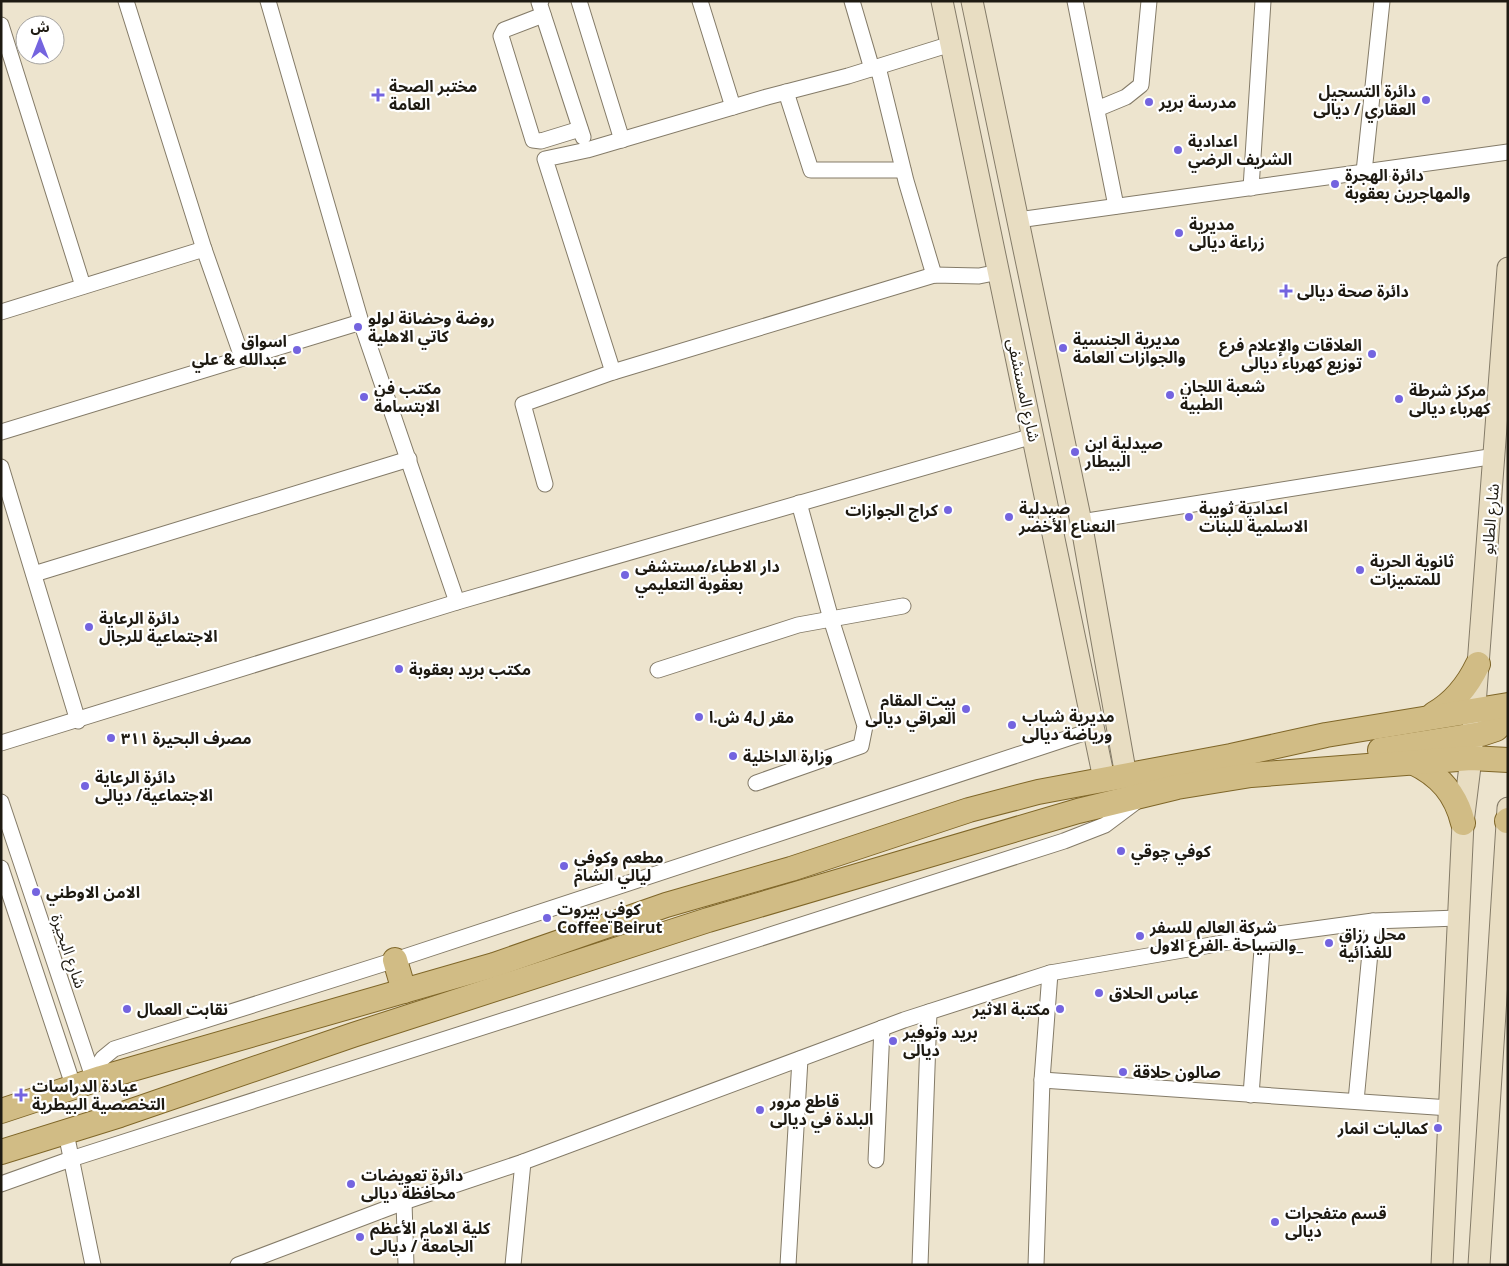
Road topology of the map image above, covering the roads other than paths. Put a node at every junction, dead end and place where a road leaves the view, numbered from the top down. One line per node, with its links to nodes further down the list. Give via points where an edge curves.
1 (126, 1): 31 (street)
2 (268, 1): 38 (street)
3 (579, 1): 22 (street)
4 (700, 1): 17 (street)
5 (852, 1): 15 (street)
6 (942, 1): 14 (street, شارع المستشفى)
7 (972, 1): 19 (street, شارع المستشفى)
8 (1075, 1): 18 (street)
9 (1150, 1): 18 (street, via 1141,85 1126,97)
10 (1262, 1): 27 (street)
11 (1382, 1): 26 (street)
12 (542, 8): 21 (street); 21 (street, via 504,30 501,36 533,140 541,141)
13 (1, 26): 36 (street)
14 (951, 44): 15 (street); 20 (street, شارع المستشفى)
15 (875, 68): 16 (street); 25 (street)
16 (786, 92): 17 (street); 25 (street, via 810,170)
17 (733, 106): 22 (street)
18 (1096, 109): 28 (street)
19 (997, 121): 20 (street); 29 (street, شارع المستشفى)
20 (968, 127): 32 (street, شارع المستشفى)
21 (580, 129): 23 (street)
22 (622, 140): 23 (street)
23 (587, 150): 40 (street, via 545,159)
24 (1508, 152): 26 (street)
25 (903, 170): 35 (street)
26 (1364, 172): 27 (street)
27 (1251, 188): 28 (street)
28 (1116, 206): 29 (street)
29 (1018, 220): 30 (street, شارع المستشفى)
30 (1023, 245): 32 (street); 48 (street, شارع المستشفى)
31 (204, 249): 36 (street); 39 (street)
32 (995, 250): 34 (street, شارع المستشفى)
33 (1508, 268): 43 (street, شارع الطابو)
34 (999, 272): 35 (street, via 979,276); 42 (street, شارع المستشفى)
35 (934, 275): 40 (street)
36 (82, 286): 37 (street)
37 (1, 312)
38 (361, 322): 39 (street); 44 (street)
39 (242, 357): 41 (street)
40 (613, 372): 46 (street, via 523,404)
41 (1, 432)
42 (1034, 436): 47 (street); 55 (street, شارع المستشفى)
43 (1495, 456): 48 (street); 54 (street, شارع الطابو)
44 (410, 459): 49 (street); 50 (street)
45 (1, 467): 49 (street)
46 (545, 484)
47 (799, 503): 50 (street); 52 (street)
48 (1081, 522): 53 (street, شارع المستشفى)
49 (34, 574): 61 (street)
50 (457, 602): 61 (street)
51 (903, 606): 52 (street)
52 (831, 619): 56 (street, via 798,625); 70 (street, via 865,726 861,746)
53 (1106, 664): 55 (street, via 1103,674 1093,677); 69 (street, شارع المستشفى)
54 (1478, 664): 58 (street, شارع الطابو); 59 (main road, via 1464,689)
55 (1081, 668): 63 (street, شارع المستشفى)
56 (658, 670)
57 (1508, 705): 58 (main road)
58 (1474, 710): 59 (main road); 65 (street, شارع الطابو)
59 (1429, 716): 69 (main road)
60 (1508, 718): 65 (main road)
61 (78, 721): 64 (street)
62 (1508, 728): 65 (main road)
63 (1093, 730): 69 (street, شارع المستشفى); 80 (street)
64 (1, 743)
65 (1472, 747): 66 (main road); 67 (main road); 68 (main road, via 1381,750); 74 (street, شارع الطابو)
66 (1508, 760)
67 (1412, 762): 68 (main road); 74 (main road, via 1425,768 1446,786 1460,810)
68 (1344, 766): 71 (main road, via 1251,775)
69 (1115, 778): 82 (main road, via 968,810 791,869 666,905 494,965)
70 (756, 783)
71 (1144, 795): 92 (main road, via 1078,811 708,920); 94 (street, via 1105,825 1064,841)
72 (1, 802): 87 (street, شارع البحيرة)
73 (1507, 816): 76 (street)
74 (1463, 823): 77 (street, شارع الطابو)
75 (1, 868): 87 (street)
76 (1504, 916): 107 (street)
77 (1458, 918): 78 (street); 90 (street, شارع الطابو)
78 (1373, 921): 79 (street); 89 (street)
79 (1263, 936): 81 (street); 88 (street)
80 (395, 960): 82 (main road); 87 (street, via 114,1049 103,1058)
81 (1050, 973): 83 (street); 86 (street)
82 (404, 991): 87 (main road)
83 (929, 1012): 84 (street); 104 (street)
84 (882, 1028): 85 (street); 95 (street)
85 (800, 1059): 96 (street); 103 (street)
86 (1042, 1080): 88 (street); 105 (street)
87 (90, 1083): 91 (main road)
88 (1251, 1095): 89 (street)
89 (1356, 1101): 90 (street)
90 (1450, 1108): 106 (street, شارع الطابو)
91 (1, 1111)
92 (66, 1132): 93 (main road); 94 (street)
93 (1, 1152)
94 (71, 1159): 97 (street); 99 (street)
95 (876, 1160)
96 (523, 1162): 98 (street); 102 (street)
97 (1, 1184)
98 (404, 1202): 100 (street); 101 (street)
99 (93, 1265)
100 (238, 1265)
101 (406, 1265)
102 (513, 1265)
103 (788, 1265)
104 (920, 1265)
105 (1036, 1265)
106 (1442, 1265)
107 (1479, 1265)

